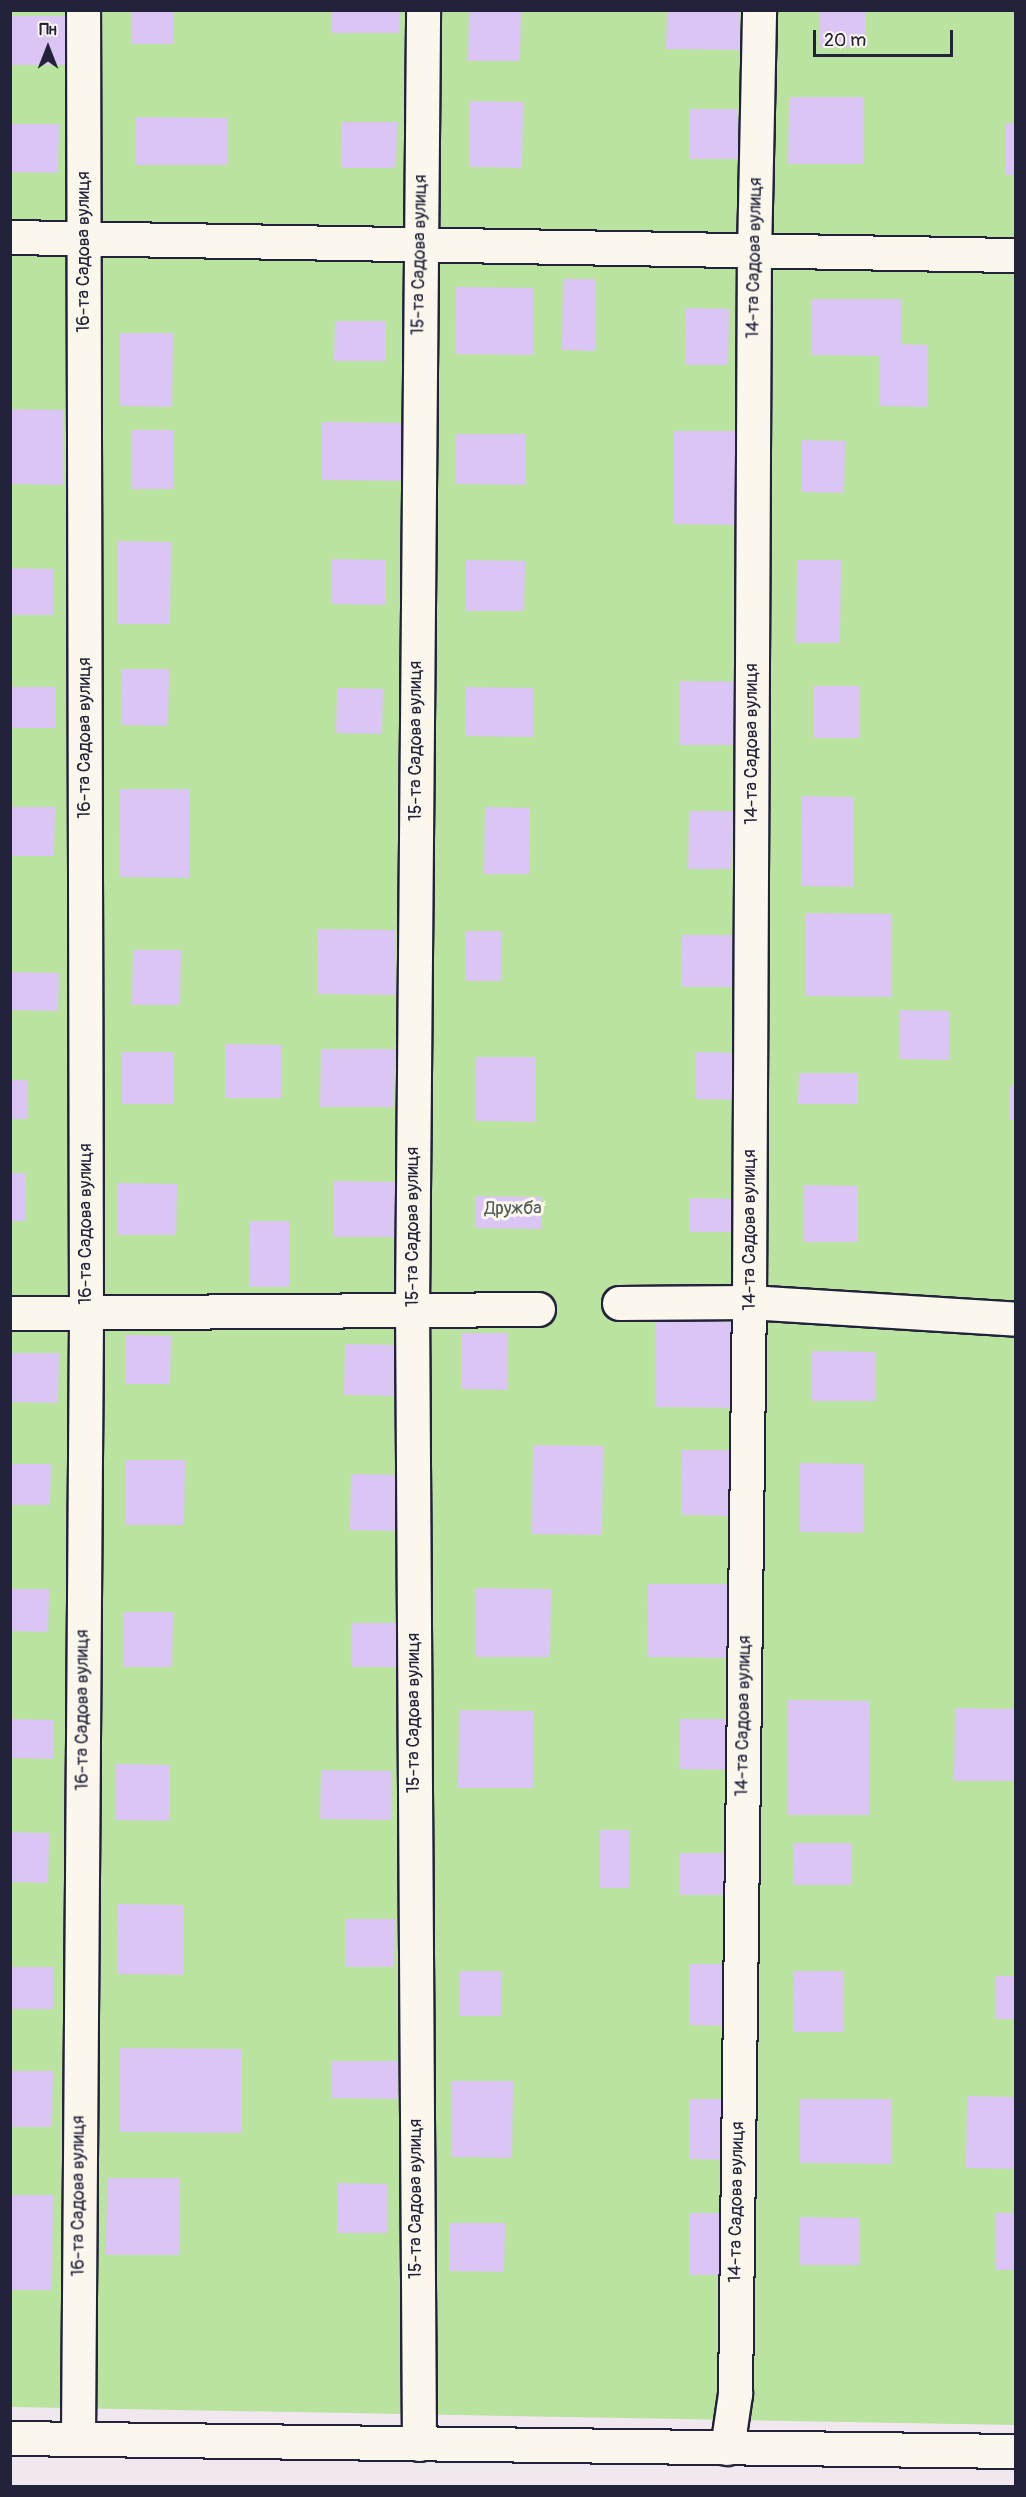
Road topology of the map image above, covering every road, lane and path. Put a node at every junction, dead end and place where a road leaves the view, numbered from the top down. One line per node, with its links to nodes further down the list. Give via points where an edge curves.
1 (83, 10): 4 (street, 16-та Садова вулиця)
2 (423, 10): 6 (street, 15-та Садова вулиця)
3 (759, 10): 7 (street, 14-та Садова вулиця)
4 (84, 235): 5 (street); 6 (street); 14 (street, 16-та Садова вулиця)
5 (10, 237)
6 (420, 245): 7 (street); 11 (street, 15-та Садова вулиця)
7 (754, 254): 8 (street); 9 (street, 14-та Садова вулиця)
8 (1016, 255)
9 (749, 1302): 10 (street); 15 (street); 19 (street, 14-та Садова вулиця, via 735,2394)
10 (619, 1303)
11 (412, 1308): 12 (street); 14 (street); 18 (street, 15-та Садова вулиця)
12 (538, 1309)
13 (10, 1313): 14 (street)
14 (86, 1314): 17 (street, 16-та Садова вулиця)
15 (1016, 1319)
16 (10, 2438): 17 (street)
17 (78, 2438): 18 (street)
18 (419, 2444): 19 (street)
19 (727, 2448): 20 (street)
20 (1016, 2451)

